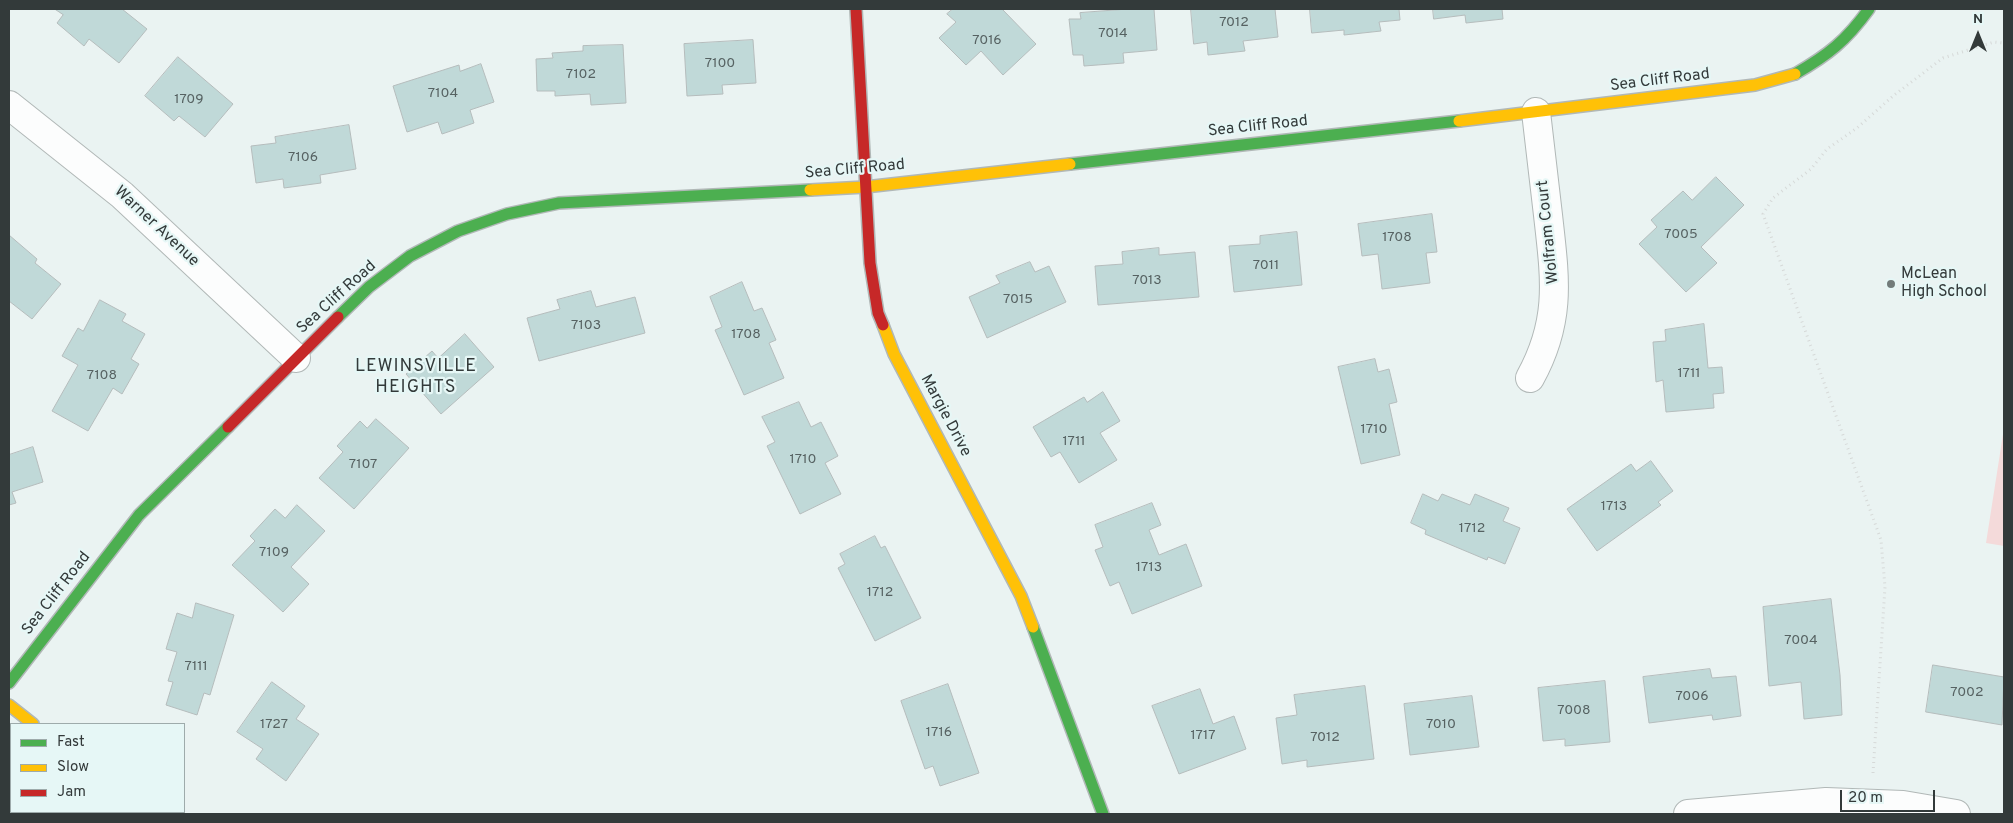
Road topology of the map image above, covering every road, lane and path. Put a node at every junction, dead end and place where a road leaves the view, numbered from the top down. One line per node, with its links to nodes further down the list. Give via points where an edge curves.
1 (856, 9): 6 (street, Margie Drive)
2 (1869, 9): 5 (street, Sea Cliff Road, via 1826,56 1793,75 1755,85)
3 (2004, 43): 12 (path, via 1994,42 1943,58 1858,128 1827,149 1811,169 1773,198 1763,214 1881,540 1885,588)
4 (9, 105): 7 (street, Warner Avenue, via 122,195)
5 (1536, 112): 6 (street, Sea Cliff Road); 8 (street, Wolfram Court, via 1556,284 1544,353)
6 (865, 187): 7 (street, Sea Cliff Road, via 559,203 507,214 458,231 410,256 369,286); 13 (street, Margie Drive, via 870,263 878,313 894,354 1021,596)
7 (296, 358): 9 (street, Sea Cliff Road, via 139,515)
8 (1530, 378)
9 (9, 683)
10 (9, 705): 11 (street)
11 (32, 723)
12 (1871, 804): 14 (street, via 1784,804); 15 (street, via 1903,805)
13 (1103, 814)
14 (1688, 814)
15 (1956, 814)

